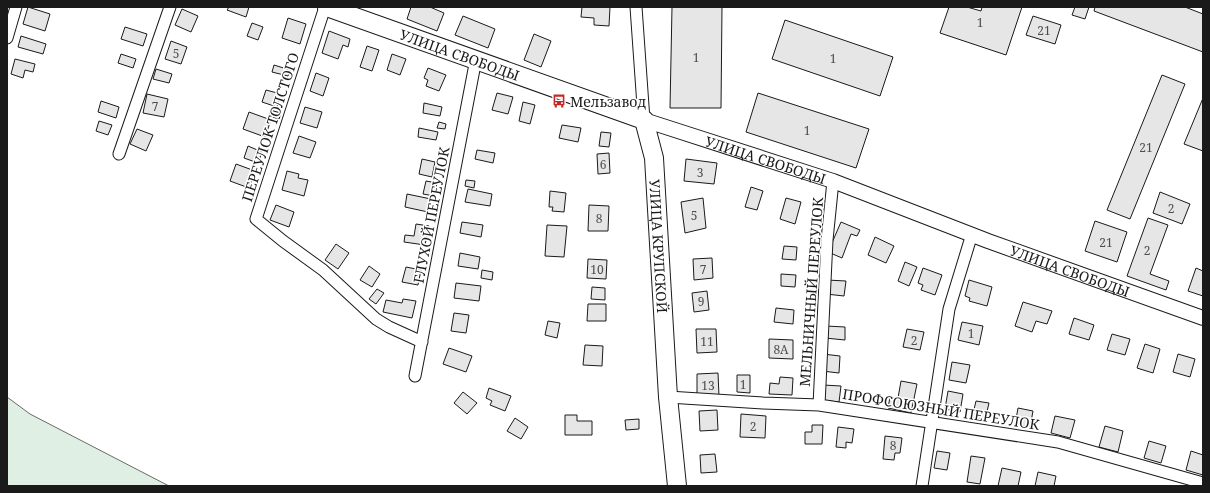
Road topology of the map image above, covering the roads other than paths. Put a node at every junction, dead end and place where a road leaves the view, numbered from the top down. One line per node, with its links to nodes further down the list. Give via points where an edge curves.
1 (16, 7): 5 (street)
2 (170, 7): 8 (street)
3 (326, 7): 6 (main road, УЛИЦА СВОБОДЫ); 12 (street, ПЕРЕУЛОК ТОЛСТОГО, via 256,219 323,270 376,318)
4 (636, 7): 7 (street, УЛИЦА КРУПСКОЙ)
5 (7, 38)
6 (476, 59): 7 (main road, УЛИЦА СВОБОДЫ); 12 (street, ГЛУХОЙ ПЕРЕУЛОК)
7 (644, 120): 9 (street, УЛИЦА СВОБОДЫ); 14 (main road, УЛИЦА КРУПСКОЙ, via 654,158)
8 (119, 154)
9 (833, 181): 10 (street, УЛИЦА СВОБОДЫ); 15 (street, МЕЛЬНИЧНЫЙ ПЕРЕУЛОК, via 827,240)
10 (972, 234): 11 (street, УЛИЦА СВОБОДЫ); 16 (street, via 949,309)
11 (1203, 318)
12 (422, 342): 13 (street, ГЛУХОЙ ПЕРЕУЛОК)
13 (415, 376)
14 (668, 397): 15 (street, ПРОФСОЮЗНЫЙ ПЕРЕУЛОК); 18 (main road, УЛИЦА КРУПСКОЙ)
15 (819, 404): 16 (street, ПРОФСОЮЗНЫЙ ПЕРЕУЛОК)
16 (932, 423): 17 (street, ПРОФСОЮЗНЫЙ ПЕРЕУЛОК, via 1058,442); 19 (street)
17 (1203, 483)
18 (677, 486)
19 (922, 486)

